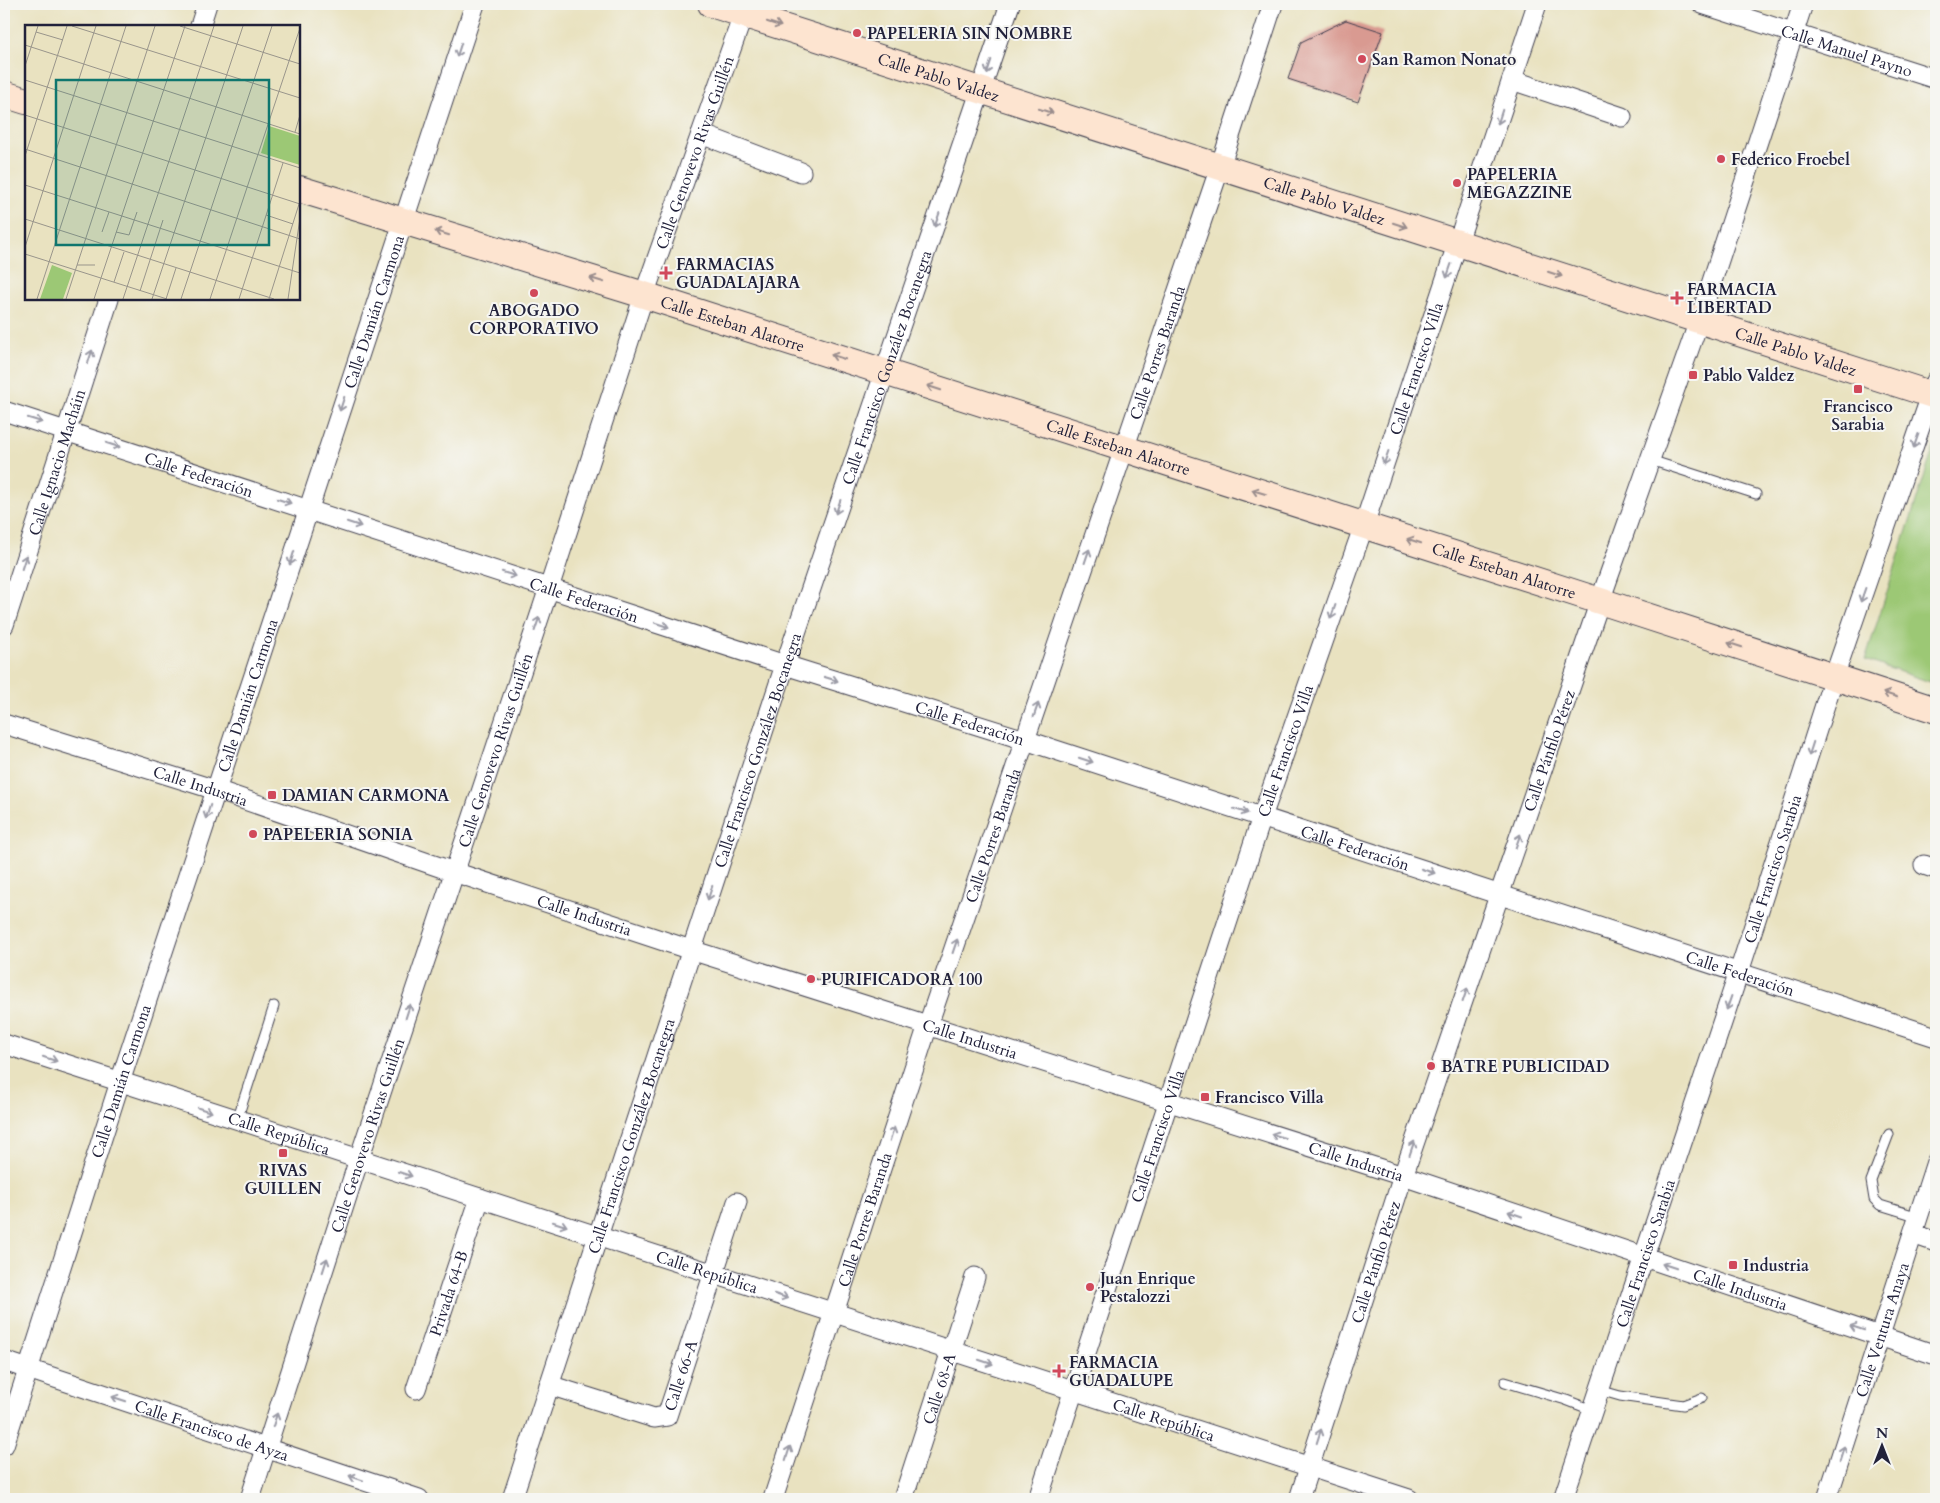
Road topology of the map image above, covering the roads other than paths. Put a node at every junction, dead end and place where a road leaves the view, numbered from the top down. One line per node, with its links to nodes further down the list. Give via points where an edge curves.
1 (207, 4): 10 (street)
2 (475, 4): 22 (street, Calle Damián Carmona, one-way to 22)
3 (711, 4): 9 (street, Calle Pablo Valdez)
4 (1010, 4): 14 (street, Calle Francisco González Bocanegra, one-way to 14)
5 (1273, 4): 19 (street, Calle Porres Baranda)
6 (1537, 4): 13 (street, Calle Francisco Villa)
7 (1702, 4): 11 (street, Calle Manuel Payno)
8 (1803, 4): 11 (street, Calle Pánfilo Pérez)
9 (746, 9): 14 (street, Calle Pablo Valdez, one-way to 14); 18 (street, Calle Genovevo Rivas Guillén)
10 (200, 25)
11 (1794, 33): 12 (street, Calle Manuel Payno); 26 (street, Calle Pánfilo Pérez)
12 (1936, 79)
13 (1512, 80): 17 (street); 23 (street, Calle Francisco Villa, one-way to 23)
14 (982, 90): 19 (street, Calle Pablo Valdez, one-way to 19); 27 (street, Calle Francisco González Bocanegra, one-way to 27)
15 (4, 94): 16 (street)
16 (25, 101)
17 (1622, 117)
18 (701, 134): 20 (street); 24 (street, Calle Genovevo Rivas Guillén)
19 (1220, 167): 23 (street, Calle Pablo Valdez, one-way to 23); 31 (street, Calle Porres Baranda)
20 (801, 172)
21 (300, 189): 22 (street, Calle Esteban Alatorre)
22 (402, 221): 24 (street, Calle Esteban Alatorre, one-way to 22); 34 (street, Calle Damián Carmona, one-way to 34)
23 (1458, 243): 26 (street, Calle Pablo Valdez, one-way to 26); 35 (street, Calle Francisco Villa, one-way to 35)
24 (644, 294): 27 (street, Calle Esteban Alatorre, one-way to 24); 36 (street, Calle Genovevo Rivas Guillén)
25 (109, 300): 30 (street, Calle Ignacio Macháin, one-way to 25)
26 (1699, 321): 28 (street, Calle Pablo Valdez); 32 (street, Calle Pánfilo Pérez)
27 (884, 372): 31 (street, Calle Esteban Alatorre, one-way to 27); 39 (street, Calle Francisco González Bocanegra, one-way to 39)
28 (1935, 391): 40 (street, Calle Francisco Sarabia, one-way to 40)
29 (4, 411): 30 (street, Calle Federación, one-way to 30)
30 (66, 430): 34 (street, Calle Federación, one-way to 34); 38 (street, Calle Ignacio Macháin, one-way to 30)
31 (1123, 449): 35 (street, Calle Esteban Alatorre, one-way to 31); 43 (street, Calle Porres Baranda, one-way to 31)
32 (1650, 460): 33 (lane); 37 (street, Calle Pánfilo Pérez)
33 (1756, 494)
34 (308, 508): 36 (street, Calle Federación, one-way to 36); 44 (street, Calle Damián Carmona, one-way to 44)
35 (1364, 525): 37 (street, Calle Esteban Alatorre, one-way to 35); 45 (street, Calle Francisco Villa, one-way to 45)
36 (550, 588): 39 (street, Calle Federación, one-way to 39); 46 (street, Calle Genovevo Rivas Guillén, one-way to 36)
37 (1600, 601): 40 (street, Calle Esteban Alatorre, one-way to 37); 47 (street, Calle Pánfilo Pérez, one-way to 37)
38 (4, 625)
39 (785, 665): 43 (street, Calle Federación, one-way to 43); 48 (street, Calle Francisco González Bocanegra, one-way to 48)
40 (1834, 677): 41 (street, Calle Esteban Alatorre, one-way to 40); 49 (street, Calle Francisco Sarabia, one-way to 49)
41 (1936, 710)
42 (4, 724): 44 (street, Calle Industria)
43 (1025, 740): 45 (street, Calle Federación, one-way to 45); 51 (street, Calle Porres Baranda, one-way to 43)
44 (216, 790): 46 (street, Calle Industria); 54 (street, Calle Damián Carmona, one-way to 54)
45 (1262, 817): 47 (street, Calle Federación, one-way to 47); 55 (street, Calle Francisco Villa)
46 (454, 872): 48 (street, Calle Industria); 58 (street, Calle Genovevo Rivas Guillén, one-way to 46)
47 (1500, 894): 49 (street, Calle Federación); 60 (street, Calle Pánfilo Pérez, one-way to 47)
48 (691, 950): 51 (street, Calle Industria); 64 (street, Calle Francisco González Bocanegra)
49 (1739, 972): 52 (street, Calle Federación); 66 (street, Calle Francisco Sarabia, one-way to 66)
50 (274, 1006): 56 (lane)
51 (928, 1024): 55 (street, Calle Industria); 69 (street, Calle Porres Baranda, one-way to 51)
52 (1936, 1037)
53 (4, 1044): 54 (street, Calle República, one-way to 54)
54 (120, 1082): 56 (street, Calle República, one-way to 56); 74 (street, Calle Damián Carmona)
55 (1170, 1101): 60 (street, Calle Industria, one-way to 55); 79 (street, Calle Francisco Villa)
56 (237, 1120): 58 (street, Calle República)
57 (1889, 1134): 63 (lane, via 1871,1181 1874,1199)
58 (359, 1159): 61 (street, Calle República, one-way to 61); 83 (street, Calle Genovevo Rivas Guillén, one-way to 58)
59 (1936, 1162): 63 (street, Calle Ventura Anaya)
60 (1403, 1176): 66 (street, Calle Industria, one-way to 60); 84 (street, Calle Pánfilo Pérez, one-way to 60)
61 (480, 1198): 64 (street, Calle República, one-way to 64); 77 (street, Privada 64-B)
62 (737, 1202): 67 (street)
63 (1916, 1225): 65 (street); 70 (street, Calle Ventura Anaya)
64 (598, 1237): 67 (street, Calle República); 76 (street, Calle Francisco González Bocanegra)
65 (1936, 1242)
66 (1643, 1257): 70 (street, Calle Industria, one-way to 66); 78 (street, Calle Francisco Sarabia)
67 (714, 1274): 69 (street, Calle República, one-way to 69); 76 (street, Calle 66-A, via 664,1418 654,1418)
68 (975, 1277): 71 (street, Calle 68-A)
69 (834, 1313): 71 (street, Calle República); 88 (street, Calle Porres Baranda, one-way to 69)
70 (1880, 1336): 72 (street, Calle Industria); 94 (street, Calle Ventura Anaya, one-way to 70)
71 (951, 1351): 79 (street, Calle República, one-way to 79); 89 (street, Calle 68-A)
72 (1936, 1355)
73 (4, 1361): 74 (street, Calle Francisco de Ayza)
74 (28, 1369): 82 (street, Calle Damián Carmona); 83 (street, Calle Francisco de Ayza, one-way to 74)
75 (1505, 1382): 81 (lane)
76 (550, 1386): 87 (street, Calle Francisco González Bocanegra)
77 (416, 1388)
78 (1599, 1390): 80 (lane, via 1684,1405); 81 (street, Calle Francisco Sarabia)
79 (1074, 1391): 84 (street, Calle República); 90 (street, Calle Francisco Villa)
80 (1702, 1398)
81 (1592, 1410): 93 (street, Calle Francisco Sarabia)
82 (4, 1445)
83 (266, 1448): 85 (street, Calle Genovevo Rivas Guillén); 86 (street, Calle Francisco de Ayza, one-way to 83)
84 (1310, 1467): 91 (street, Calle Pánfilo Pérez); 92 (street, Calle República)
85 (250, 1499)
86 (419, 1499)
87 (512, 1499)
88 (773, 1499)
89 (902, 1499)
90 (1038, 1499)
91 (1299, 1499)
92 (1410, 1499)
93 (1563, 1499)
94 (1827, 1499)

